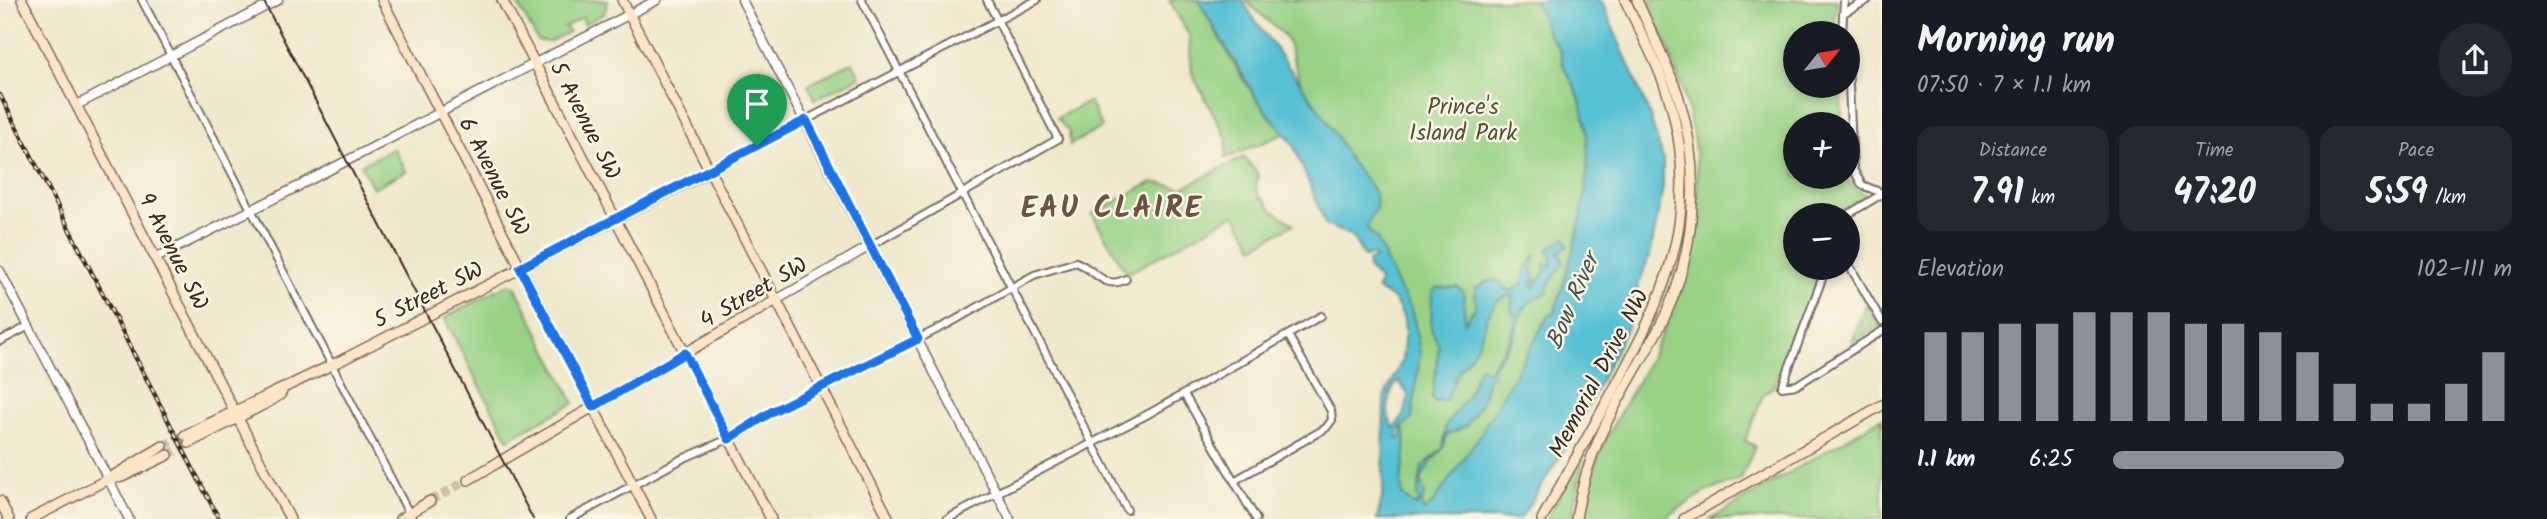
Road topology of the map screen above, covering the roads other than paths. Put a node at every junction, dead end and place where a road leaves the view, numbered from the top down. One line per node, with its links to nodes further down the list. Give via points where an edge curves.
1 (23, 0): 24 (main road, 9 Avenue SW)
2 (142, 0): 20 (street)
3 (278, 0): 20 (street)
4 (382, 0): 25 (main road, 6 Avenue SW)
5 (502, 0): 21 (main road, 5 Avenue SW)
6 (622, 0): 17 (main road)
7 (657, 0): 17 (street)
8 (742, 0): 26 (street)
9 (862, 0): 22 (street)
10 (987, 0): 18 (street)
11 (1037, 0): 18 (street, 5 Street SW)
12 (1625, 0): 81 (main road, Memorial Drive NW, via 1674,115 1681,160 1680,230 1653,315)
13 (1637, 0): 82 (main road, Memorial Drive NW, via 1672,79 1687,129 1693,186 1689,233 1671,302 1594,445)
14 (1844, 0): 16 (street)
15 (1868, 0): 16 (street)
16 (1843, 13): 19 (street)
17 (629, 14): 21 (street); 27 (main road)
18 (997, 20): 22 (street, 5 Street SW); 29 (street, 4 Street SW, via 1058,139)
19 (1843, 21)
20 (171, 55): 24 (street); 31 (street)
21 (535, 63): 25 (street); 32 (main road, 5 Avenue SW)
22 (898, 72): 26 (street, 5 Street SW); 29 (street)
23 (1850, 98): 28 (street, via 1853,169 1862,185)
24 (77, 105): 34 (main road, 9 Avenue SW)
25 (440, 112): 31 (street); 35 (main road, 6 Avenue SW)
26 (806, 120): 27 (street, 5 Street SW); 33 (street)
27 (710, 171): 32 (main road, 5 Street SW); 41 (main road)
28 (1882, 193): 30 (street)
29 (961, 194): 33 (street, 4 Street SW); 40 (street)
30 (1860, 207)
31 (251, 209): 34 (street); 50 (street)
32 (615, 219): 35 (main road, 5 Street SW); 49 (main road, 5 Avenue SW)
33 (870, 246): 41 (street, 4 Street SW); 47 (street)
34 (156, 258): 55 (main road, 9 Avenue SW)
35 (520, 268): 50 (main road, 5 Street SW); 54 (main road, 6 Avenue SW)
36 (0, 271): 44 (street)
37 (1126, 279): 40 (street, via 1117,284 1106,282 1076,262 1034,275)
38 (1821, 280): 45 (street, via 1781,385 1797,385)
39 (1858, 280): 43 (street)
40 (1011, 288): 47 (street); 58 (street)
41 (778, 299): 49 (main road, 4 Street SW); 51 (main road)
42 (1321, 316): 46 (street)
43 (1882, 322)
44 (29, 326): 48 (street); 60 (street)
45 (1882, 331)
46 (1288, 335): 52 (street); 62 (street, via 1332,420 1326,428)
47 (918, 339): 51 (street); 64 (street)
48 (0, 341)
49 (685, 353): 54 (main road, 4 Street SW); 57 (main road, 5 Avenue SW)
50 (332, 364): 55 (main road, 5 Street SW); 68 (street)
51 (823, 389): 57 (street, via 773,411); 77 (main road)
52 (1184, 394): 58 (street); 62 (street)
53 (1882, 405): 83 (main road)
54 (593, 407): 61 (main road, 4 Street SW); 63 (main road, 6 Avenue SW)
55 (236, 414): 56 (main road, 5 Street SW); 72 (main road, 9 Avenue SW)
56 (187, 439)
57 (729, 439): 63 (street); 76 (main road, 5 Avenue SW)
58 (1092, 443): 64 (street); 67 (street)
59 (165, 450): 60 (main road)
60 (108, 479): 70 (main road); 71 (street)
61 (468, 480)
62 (1234, 481): 80 (street)
63 (634, 486): 74 (street); 75 (main road, 6 Avenue SW)
64 (997, 493): 78 (street); 79 (street)
65 (0, 501): 69 (main road)
66 (430, 501): 68 (main road)
67 (1127, 510)
68 (410, 516): 73 (main road)
69 (9, 519)
70 (32, 519)
71 (129, 519)
72 (290, 519)
73 (400, 519)
74 (570, 519)
75 (652, 519)
76 (771, 519)
77 (890, 519)
78 (947, 519)
79 (1010, 519)
80 (1256, 519)
81 (1542, 519)
82 (1576, 519)
83 (1684, 519)

